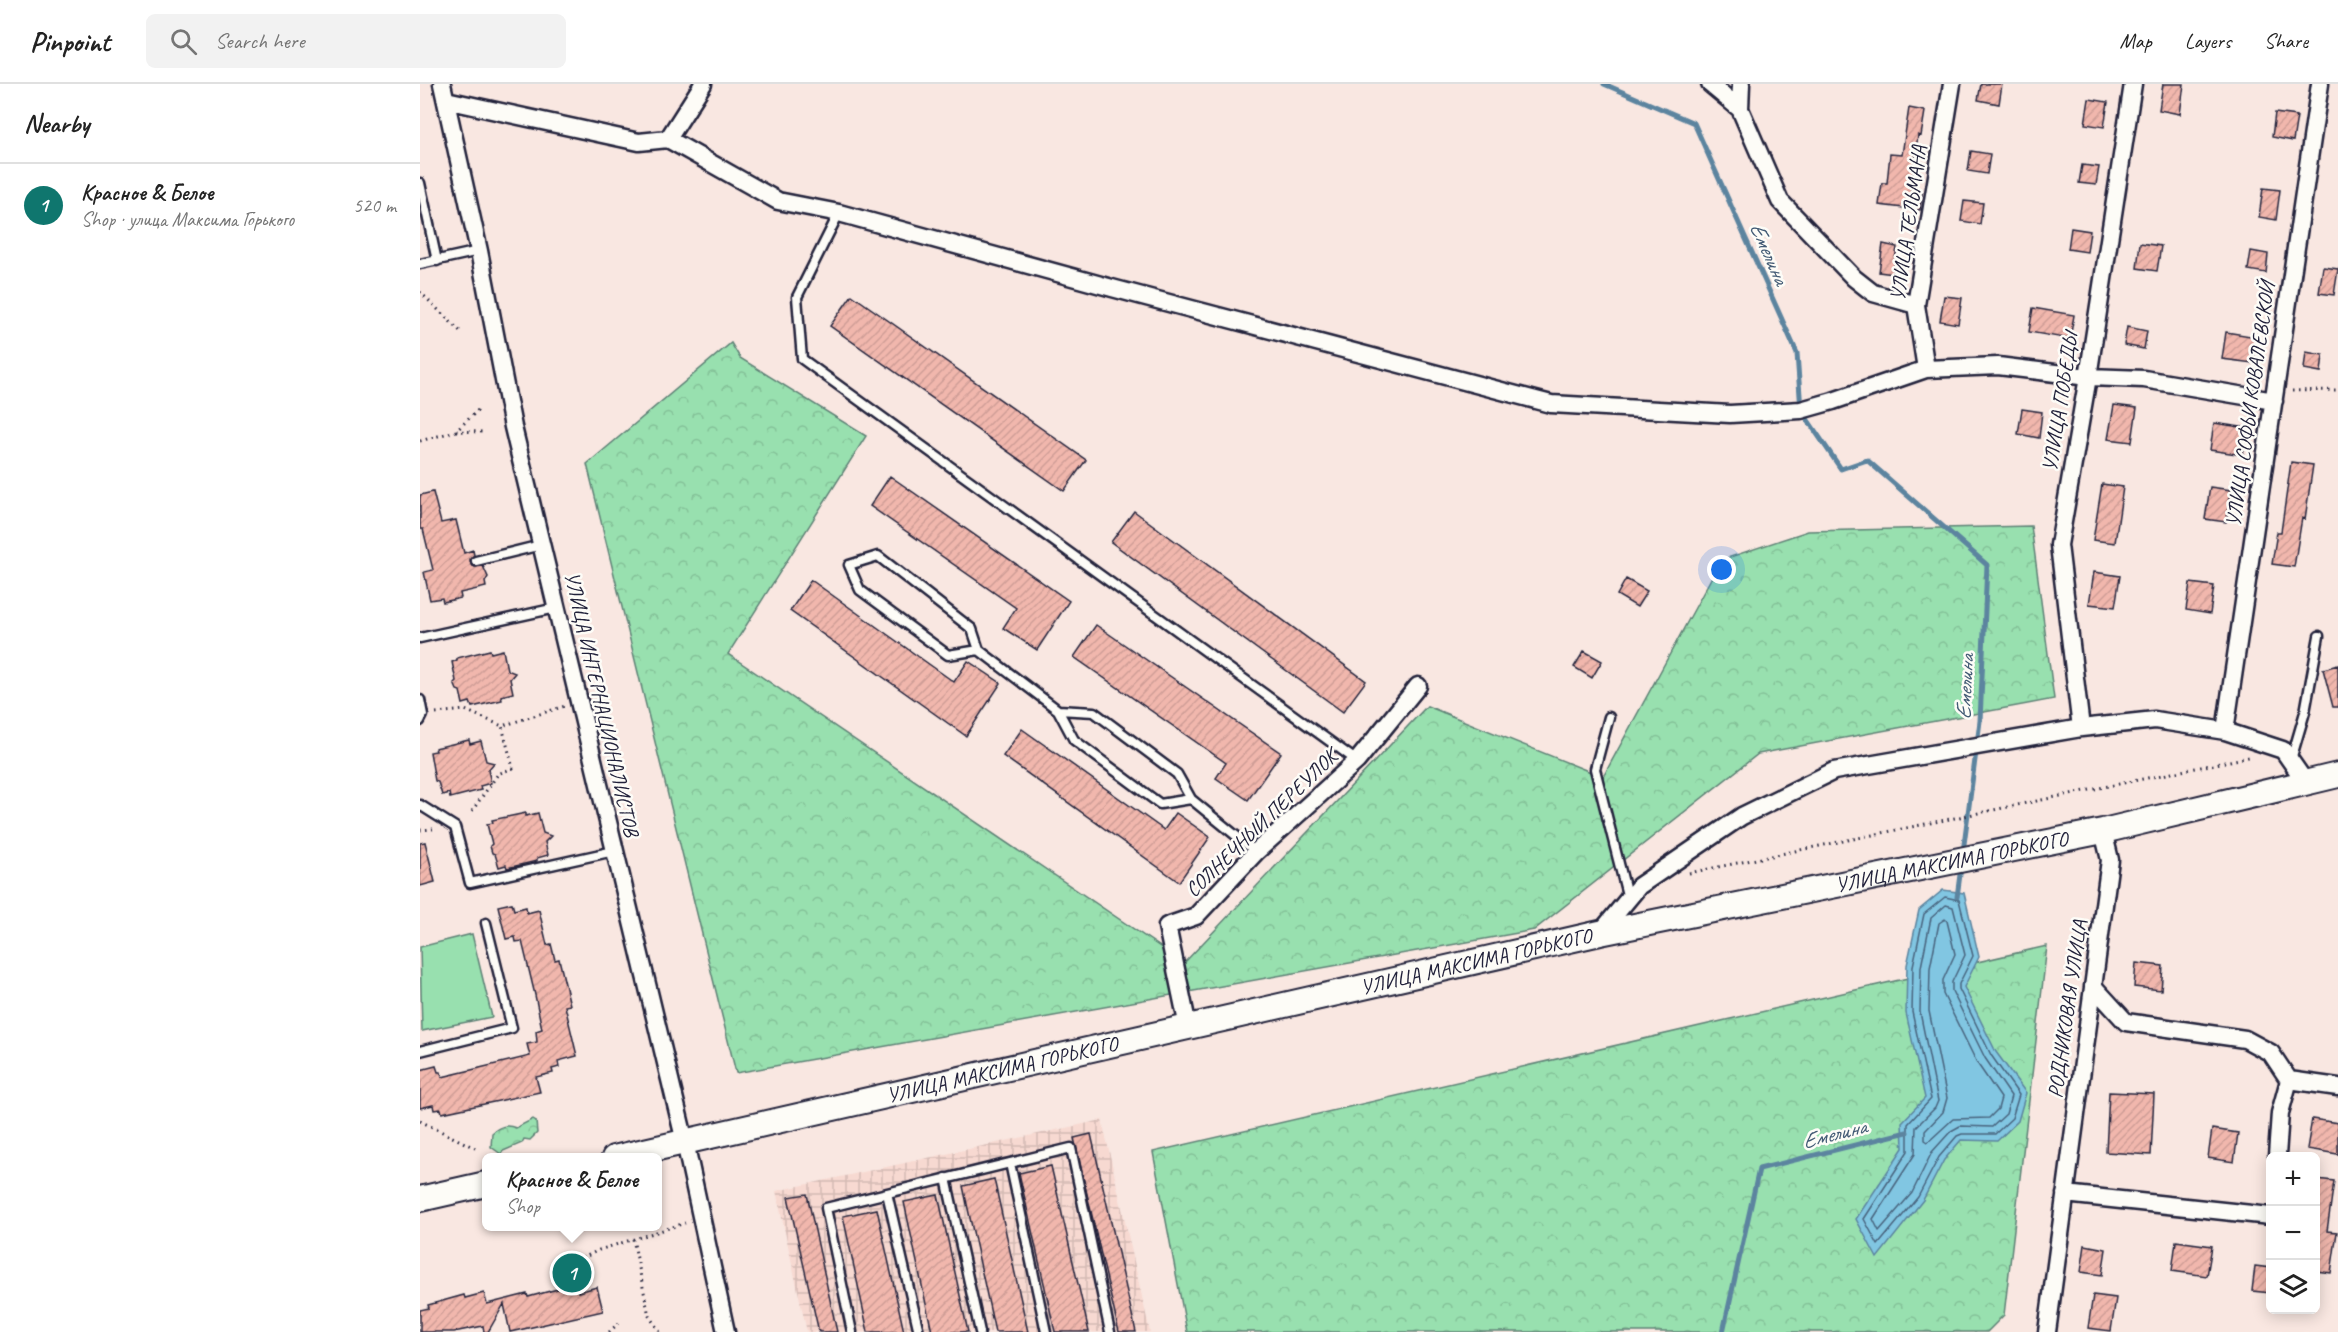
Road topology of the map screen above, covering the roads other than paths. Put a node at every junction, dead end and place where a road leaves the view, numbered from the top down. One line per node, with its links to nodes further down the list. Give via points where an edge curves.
1 (703, 84): 9 (street)
2 (1710, 84): 8 (street)
3 (1741, 84): 8 (street)
4 (1952, 84): 15 (street, УЛИЦА ТЕЛЬМАНА)
5 (2133, 84): 17 (street, УЛИЦА ПОБЕДЫ)
6 (2320, 84): 18 (street, УЛИЦА СОФЬИ КОВАЛЕВСКОЙ)
7 (444, 92): 9 (street, via 639,142); 12 (street, УЛИЦА ИНТЕРНАЦИОНАЛИСТОВ)
8 (1740, 109): 15 (street, via 1780,201 1873,293)
9 (668, 139): 11 (street, via 778,201)
10 (420, 183): 13 (lane)
11 (839, 213): 16 (street, via 1551,404 1730,414 1801,410); 33 (lane, via 797,297 802,359)
12 (479, 251): 13 (lane); 19 (street, УЛИЦА ИНТЕРНАЦИОНАЛИСТОВ, via 513,427)
13 (437, 261): 14 (lane)
14 (420, 264)
15 (1916, 305): 16 (street, УЛИЦА ТЕЛЬМАНА)
16 (1926, 369): 17 (street, via 1998,366)
17 (2088, 377): 18 (street, via 2144,379); 30 (street, УЛИЦА ПОБЕДЫ, via 2059,545)
18 (2275, 397): 31 (street, УЛИЦА СОФЬИ КОВАЛЕВСКОЙ)
19 (541, 545): 20 (lane); 21 (street, УЛИЦА ИНТЕРНАЦИОНАЛИСТОВ)
20 (476, 561)
21 (556, 608): 22 (lane); 39 (street, УЛИЦА ИНТЕРНАЦИОНАЛИСТОВ)
22 (421, 635)
23 (2319, 636): 32 (lane, via 2305,712)
24 (979, 651): 24 (lane, via 972,629 878,556 849,565 860,590 948,655); 27 (lane)
25 (1418, 686): 33 (street, СОЛНЕЧНЫЙ ПЕРЕУЛОК)
26 (420, 700): 29 (lane)
27 (1058, 710): 36 (lane, via 1094,712 1177,774); 36 (lane, via 1074,740 1160,804)
28 (1609, 717): 41 (lane, via 1594,769)
29 (422, 718)
30 (2081, 728): 31 (street, via 2155,720); 41 (street, via 1834,771 1742,816 1639,886)
31 (2225, 731): 32 (street, via 2283,750)
32 (2290, 760): 35 (street)
33 (1357, 761): 40 (street, СОЛНЕЧНЫЙ ПЕРЕУЛОК)
34 (2338, 776): 35 (main road, УЛИЦА МАКСИМА ГОРЬКОГО)
35 (2306, 783): 38 (main road, УЛИЦА МАКСИМА ГОРЬКОГО)
36 (1191, 799): 40 (lane)
37 (420, 805): 39 (lane, via 455,827 470,883)
38 (2103, 831): 43 (main road, УЛИЦА МАКСИМА ГОРЬКОГО); 44 (street, РОДНИКОВАЯ УЛИЦА, via 2110,860)
39 (614, 851): 49 (street, УЛИЦА ИНТЕРНАЦИОНАЛИСТОВ)
40 (1256, 852): 45 (street, СОЛНЕЧНЫЙ ПЕРЕУЛОК, via 1196,916 1167,926)
41 (1628, 899): 43 (street)
42 (486, 923): 46 (lane, via 512,1028)
43 (1600, 933): 45 (main road, УЛИЦА МАКСИМА ГОРЬКОГО)
44 (2093, 986): 47 (street, via 2126,1022 2245,1039 2271,1053); 56 (street, РОДНИКОВАЯ УЛИЦА)
45 (1188, 1027): 49 (main road, УЛИЦА МАКСИМА ГОРЬКОГО)
46 (420, 1051)
47 (2289, 1080): 48 (street); 50 (street, via 2280,1113)
48 (2338, 1087)
49 (685, 1142): 51 (main road, УЛИЦА МАКСИМА ГОРЬКОГО); 59 (street, УЛИЦА ИНТЕРНАЦИОНАЛИСТОВ)
50 (2277, 1152)
51 (636, 1153)
52 (1010, 1163): 53 (lane); 63 (lane); 64 (lane, via 1071,1148)
53 (946, 1179): 55 (lane); 62 (lane)
54 (482, 1186): 57 (main road)
55 (887, 1193): 60 (lane, via 826,1208); 61 (lane)
56 (2065, 1194): 58 (street); 65 (street, РОДНИКОВАЯ УЛИЦА)
57 (420, 1197)
58 (2266, 1215)
59 (726, 1332)
60 (852, 1332)
61 (919, 1332)
62 (980, 1332)
63 (1046, 1332)
64 (1110, 1332)
65 (2047, 1332)

